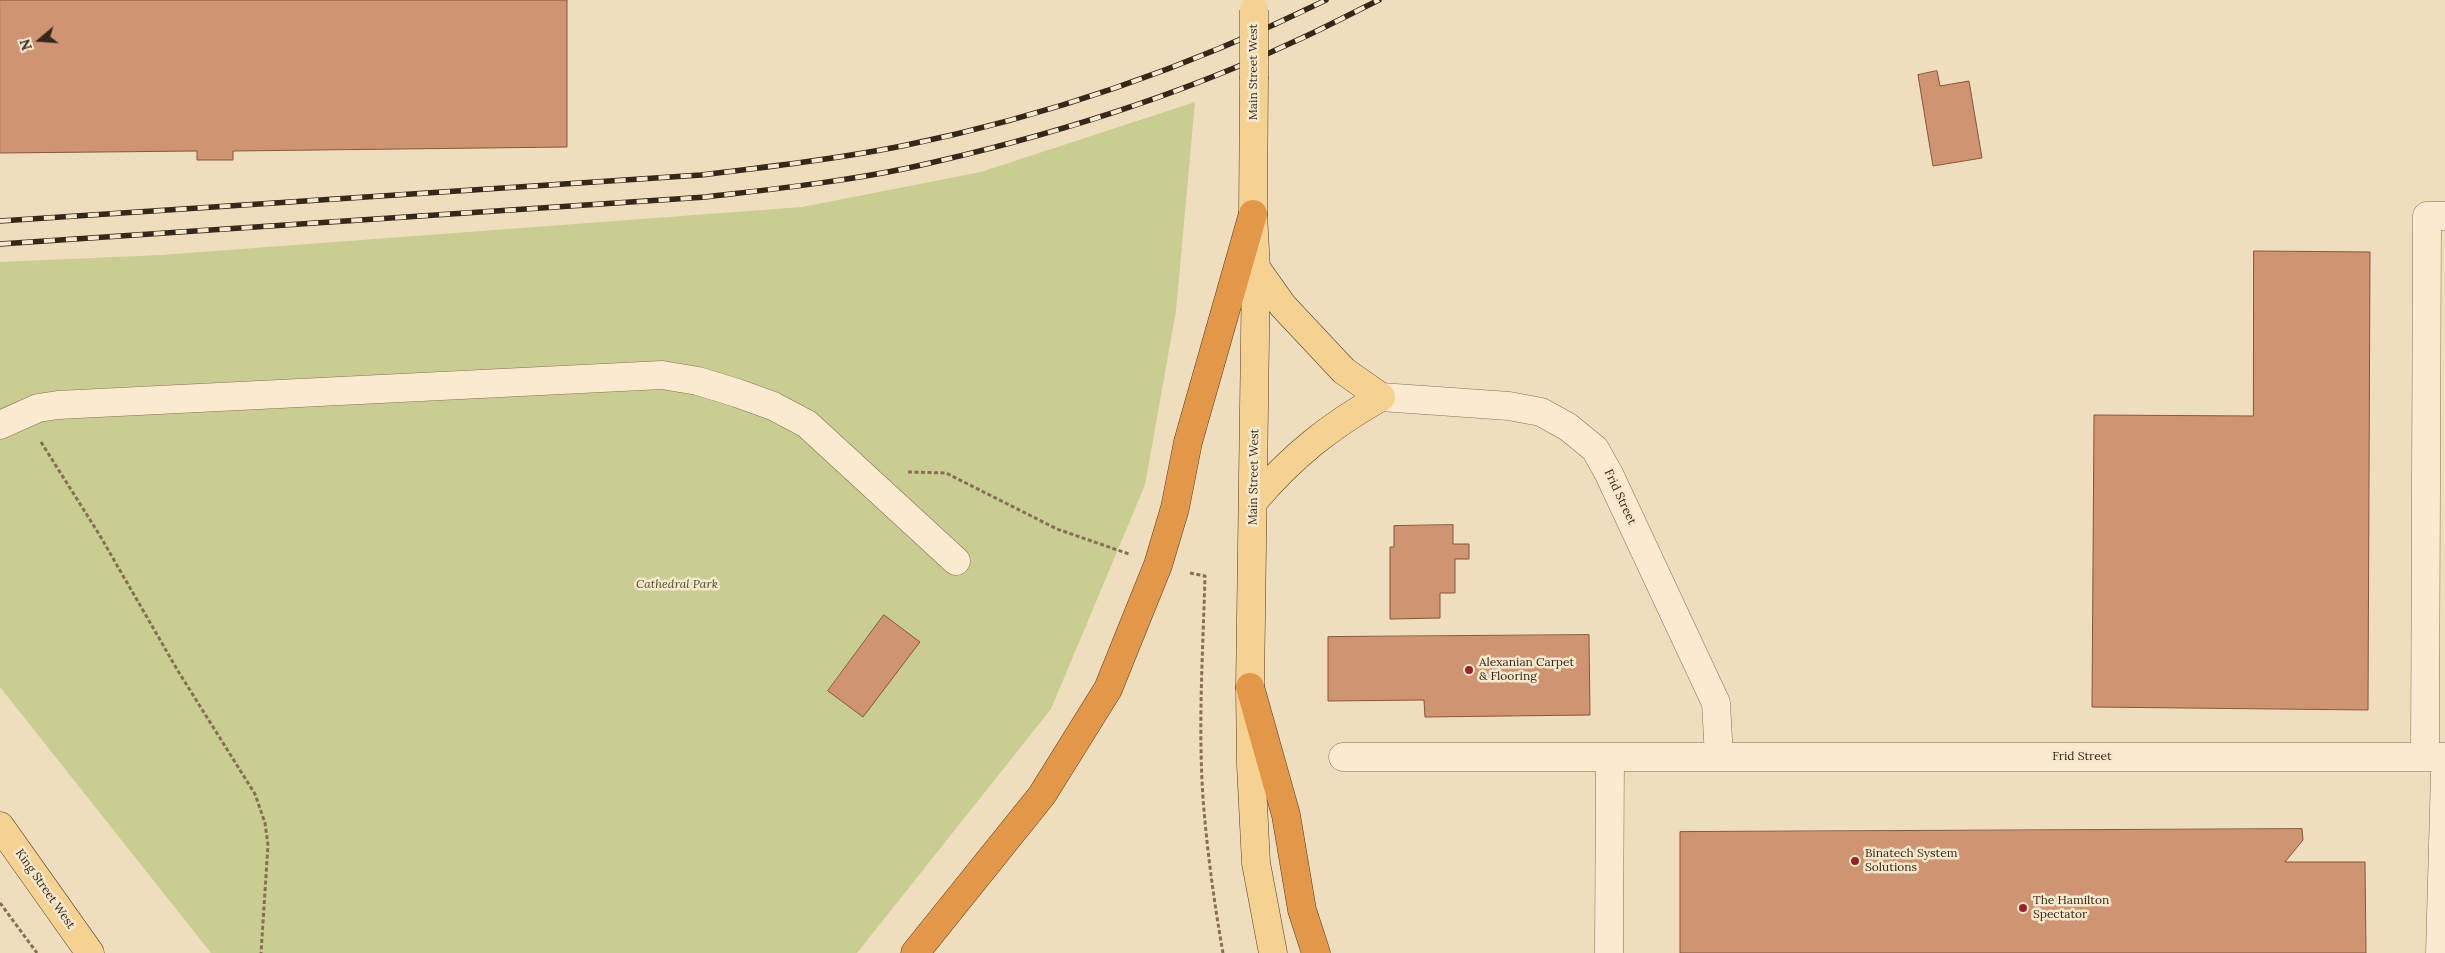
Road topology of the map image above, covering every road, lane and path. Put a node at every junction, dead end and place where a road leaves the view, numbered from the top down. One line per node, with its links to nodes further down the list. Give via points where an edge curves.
1 (1254, 5): 2 (main road, Main Street West, bridge)
2 (1253, 214): 4 (main road, Main Street West); 19 (highway, via 1188,442 1175,508 1158,565 1108,689 1042,795)
3 (2445, 216): 13 (street, via 2427,216)
4 (1256, 268): 5 (main road, via 1283,306 1344,370); 7 (main road, Main Street West)
5 (1381, 397): 7 (main road, via 1313,440 1280,469); 12 (street, Frid Street, via 1509,406 1541,412 1595,448 1716,703)
6 (10, 420): 8 (street, via 38,408 58,405 662,376 689,380 773,406 807,424); 18 (path, via 51,456 255,794 265,822 268,844)
7 (1254, 500): 9 (main road, Main Street West)
8 (956, 561)
9 (1250, 687): 20 (main road, Main Street West, via 1256,863); 21 (highway, via 1286,814 1302,910)
10 (1343, 757): 11 (street, Frid Street)
11 (1610, 757): 12 (street, Frid Street); 22 (street)
12 (1719, 757): 13 (street, Frid Street)
13 (2438, 762): 23 (street)
14 (0, 826): 17 (main road, King Street West)
15 (0, 903): 16 (path)
16 (37, 953)
17 (90, 953)
18 (261, 953)
19 (915, 953)
20 (1273, 953)
21 (1316, 953)
22 (1609, 953)
23 (2440, 953)

